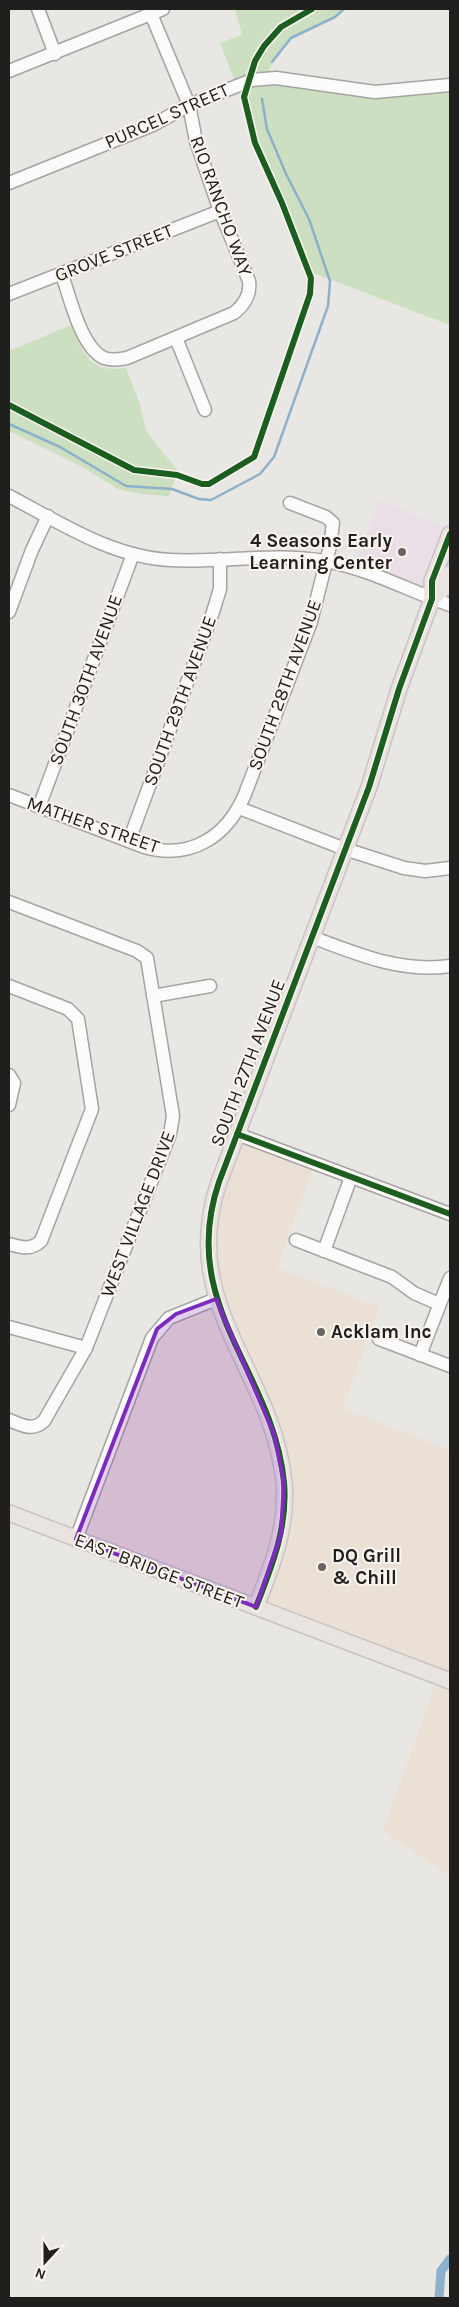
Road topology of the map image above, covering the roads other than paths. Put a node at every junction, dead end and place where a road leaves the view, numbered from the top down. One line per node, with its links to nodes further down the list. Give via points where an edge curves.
1 (38, 9): 3 (street)
2 (154, 10): 3 (street); 6 (street, RIO RANCHO WAY)
3 (54, 54): 4 (street)
4 (9, 71)
5 (450, 85): 6 (street, PURCEL STREET, via 375,92 270,78 242,83)
6 (189, 105): 7 (street, PURCEL STREET, via 153,125); 8 (street, RIO RANCHO WAY, via 196,141)
7 (9, 183)
8 (220, 211): 9 (street, GROVE STREET); 11 (street, RIO RANCHO WAY, via 249,281 248,294 234,313)
9 (62, 275): 10 (street, GROVE STREET); 11 (street, RIO RANCHO WAY, via 86,341 105,358 128,358)
10 (9, 294)
11 (176, 338): 12 (street)
12 (205, 410)
13 (9, 496): 15 (street)
14 (290, 502): 19 (street, SOUTH 28TH AVENUE, via 326,517 332,523)
15 (48, 516): 17 (street, via 95,541); 23 (street)
16 (450, 534): 21 (main road, SOUTH 27TH AVENUE, via 432,581)
17 (133, 554): 18 (street, via 168,560); 25 (street, SOUTH 30TH AVENUE)
18 (220, 559): 19 (street, via 287,557); 27 (street, SOUTH 29TH AVENUE, via 220,589 213,612)
19 (325, 561): 21 (street, via 355,569); 26 (street, SOUTH 28TH AVENUE, via 311,622)
20 (450, 574): 21 (main road, SOUTH 27TH AVENUE, via 446,586)
21 (432, 599): 22 (street); 28 (main road, SOUTH 27TH AVENUE)
22 (450, 605)
23 (9, 612)
24 (9, 795): 25 (street, MATHER STREET)
25 (39, 807): 27 (street, MATHER STREET)
26 (239, 808): 27 (street, MATHER STREET, via 219,833 192,847 162,851); 28 (street)
27 (129, 841)
28 (345, 849): 29 (street, via 415,870); 31 (main road, SOUTH 27TH AVENUE)
29 (450, 868)
30 (9, 902): 35 (street, WEST VILLAGE DRIVE, via 142,953 148,960)
31 (312, 937): 32 (street, via 391,964 413,968); 38 (main road, SOUTH 27TH AVENUE)
32 (450, 966)
33 (9, 986): 42 (street, via 68,1009 78,1019 92,1109 40,1241 25,1248)
34 (210, 986): 35 (street)
35 (152, 996): 49 (street, WEST VILLAGE DRIVE, via 173,1123)
36 (9, 1075): 37 (street, via 14,1083)
37 (9, 1105)
38 (237, 1134): 39 (street); 45 (main road, SOUTH 27TH AVENUE, via 215,1192 208,1225 208,1256)
39 (351, 1177): 40 (street); 43 (street)
40 (450, 1214)
41 (296, 1240): 43 (street)
42 (9, 1244)
43 (324, 1251): 46 (street, via 392,1278)
44 (450, 1278): 46 (street)
45 (216, 1300): 54 (street, via 169,1318 152,1338); 55 (main road, SOUTH 27TH AVENUE, via 274,1434 282,1470 281,1534)
46 (439, 1304): 50 (street)
47 (9, 1327): 49 (street)
48 (379, 1340): 50 (street)
49 (86, 1348): 52 (street, WEST VILLAGE DRIVE, via 40,1425 30,1428)
50 (420, 1354): 51 (street)
51 (450, 1366)
52 (9, 1420)
53 (9, 1513): 54 (main road, EAST BRIDGE STREET)
54 (76, 1539): 55 (main road, EAST BRIDGE STREET)
55 (256, 1607): 56 (main road, EAST BRIDGE STREET)
56 (450, 1681)

